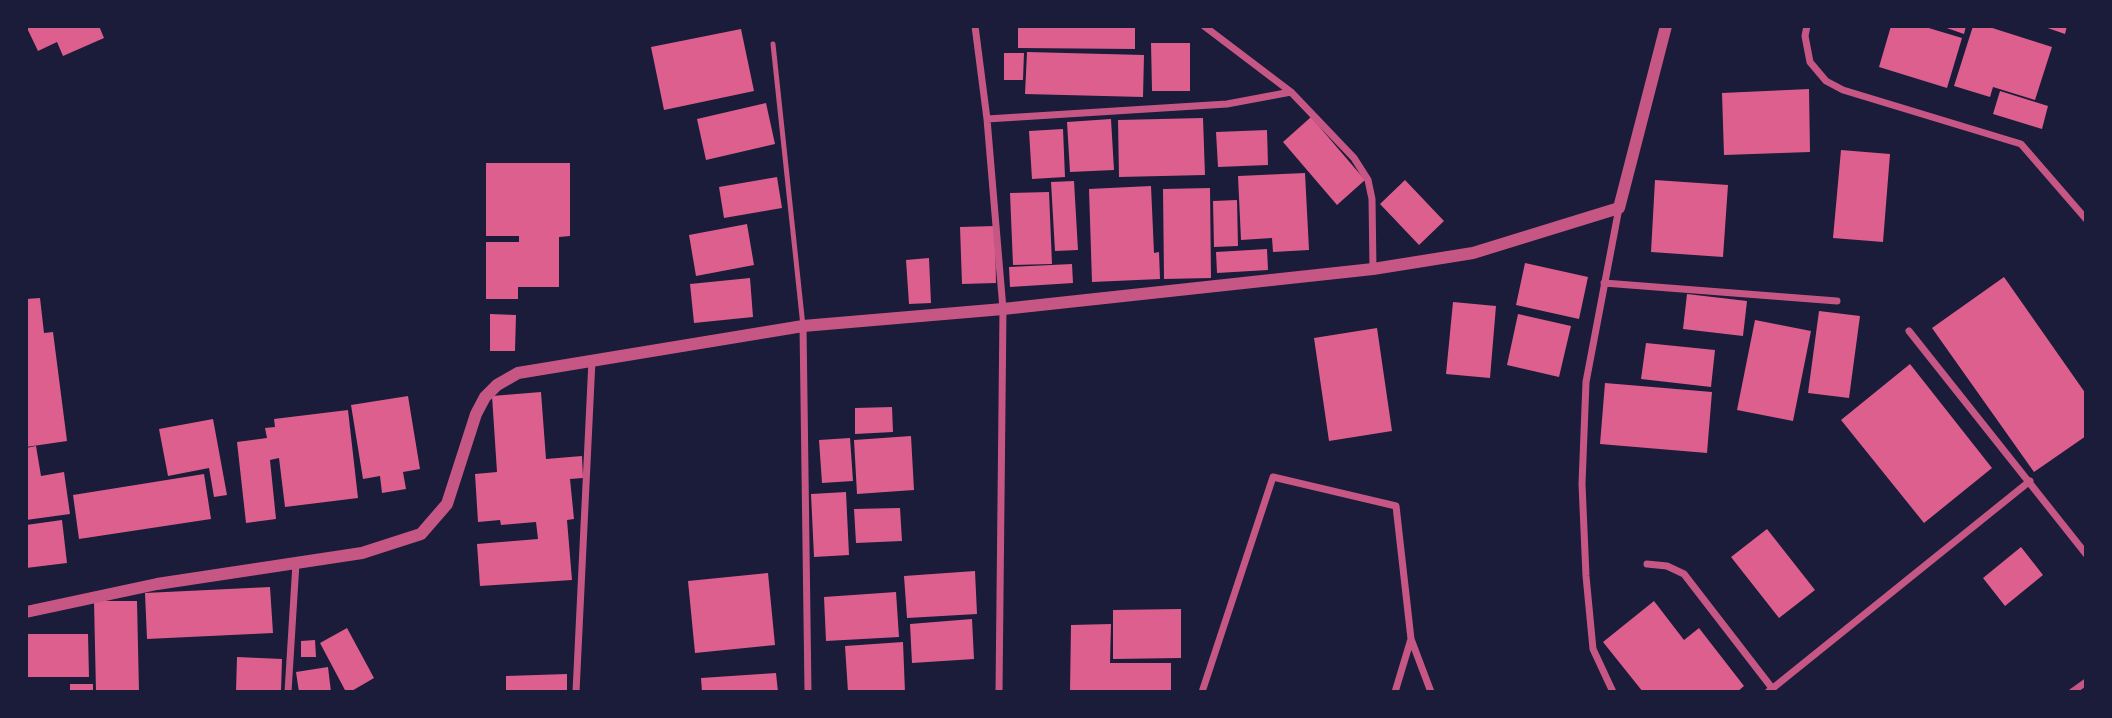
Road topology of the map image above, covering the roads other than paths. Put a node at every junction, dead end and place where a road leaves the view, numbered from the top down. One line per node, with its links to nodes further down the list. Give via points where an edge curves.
1 (975, 26): 7 (street)
2 (1204, 26): 6 (street)
3 (1666, 26): 8 (street)
4 (1807, 26): 9 (street, via 1810,62 1826,80 1843,90 2021,144)
5 (773, 44): 14 (lane)
6 (1291, 92): 7 (street, via 1227,104); 10 (street, via 1354,158 1368,180)
7 (987, 119): 13 (street)
8 (1619, 208): 10 (street, via 1473,253); 11 (street)
9 (2086, 219)
10 (1373, 270): 13 (street)
11 (1604, 282): 12 (street); 32 (street, via 1586,382 1582,484 1594,649)
12 (1837, 301)
13 (1003, 309): 14 (street); 28 (street)
14 (803, 326): 16 (street); 27 (street)
15 (1909, 331): 17 (street)
16 (592, 359): 19 (street, via 518,373 496,384 476,414 447,504 421,534 362,552); 26 (street)
17 (2030, 481): 18 (street); 24 (street)
18 (2086, 554)
19 (296, 563): 21 (street, via 157,584); 25 (street)
20 (1647, 564): 24 (street, via 1684,574)
21 (26, 612)
22 (1411, 639): 29 (street, via 1396,506 1273,477); 30 (street); 31 (street)
23 (2086, 682): 33 (street)
24 (1770, 690)
25 (288, 692)
26 (576, 692)
27 (808, 692)
28 (999, 692)
29 (1202, 692)
30 (1395, 692)
31 (1432, 692)
32 (1613, 692)
33 (2072, 692)

